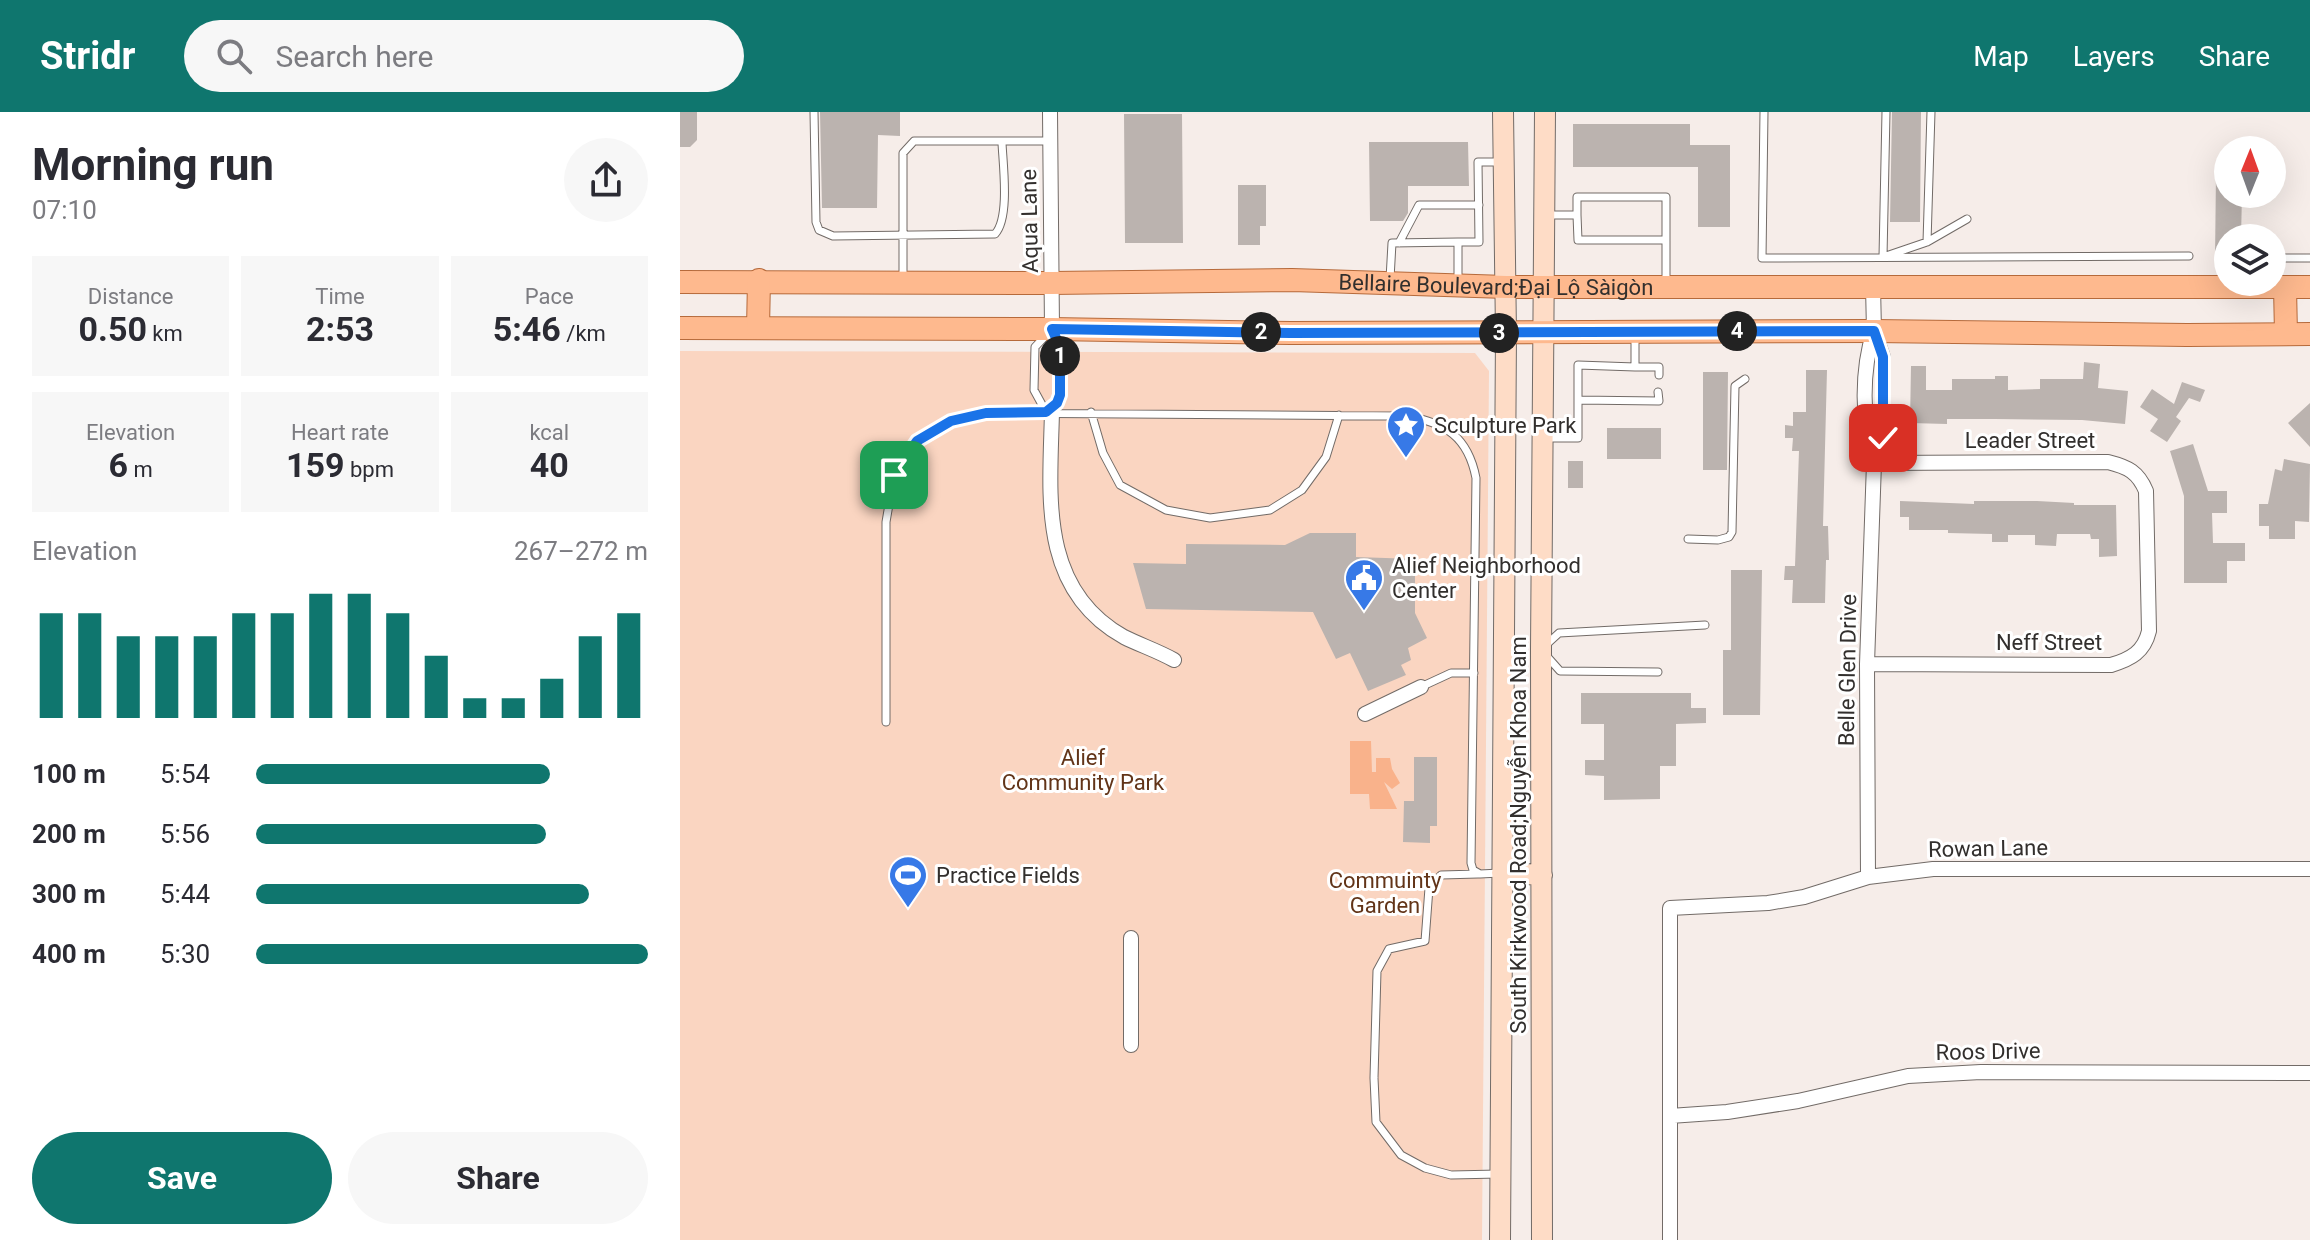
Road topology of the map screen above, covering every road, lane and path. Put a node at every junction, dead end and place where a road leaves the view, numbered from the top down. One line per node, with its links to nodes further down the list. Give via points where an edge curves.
1 (814, 112): 17 (lane, via 819,230 833,236)
2 (1050, 112): 8 (street, Aqua Lane)
3 (1503, 112): 10 (main road, South Kirkwood Road;Nguyễn Khoa Nam)
4 (1545, 112): 12 (main road, South Kirkwood Road;Nguyễn Khoa Nam)
5 (1764, 112): 23 (lane, via 1762,258)
6 (1886, 112): 23 (lane)
7 (1931, 112): 20 (lane)
8 (1050, 141): 9 (lane); 29 (street, Aqua Lane)
9 (1002, 143): 17 (lane, via 1003,216 995,234); 17 (lane, via 914,141 903,153)
10 (1504, 162): 11 (lane, via 1478,162); 16 (main road, South Kirkwood Road;Nguyễn Khoa Nam)
11 (1479, 205): 15 (lane); 21 (lane, via 1419,205)
12 (1546, 215): 13 (lane); 34 (main road, South Kirkwood Road;Nguyễn Khoa Nam)
13 (1577, 215): 18 (lane, via 1578,240); 18 (lane, via 1577,197 1666,197)
14 (1967, 219): 20 (lane)
15 (1479, 227): 16 (lane); 19 (lane, via 1479,242)
16 (1505, 227): 33 (main road, South Kirkwood Road;Nguyễn Khoa Nam)
17 (903, 236): 28 (lane)
18 (1666, 240): 35 (lane)
19 (1458, 242): 21 (lane); 31 (lane)
20 (1927, 242): 23 (lane)
21 (1399, 243): 30 (lane, via 1392,243)
22 (2189, 256): 23 (lane)
23 (1883, 257)
24 (2286, 258): 25 (lane)
25 (2310, 258)
26 (759, 280): 27 (main road, Bellaire Boulevard;Đại Lộ Sàigòn); 28 (main road, Bellaire Boulevard;Đại Lộ Sàigòn); 41 (main road)
27 (680, 282)
28 (903, 282): 29 (main road, Bellaire Boulevard;Đại Lộ Sàigòn)
29 (1052, 283): 30 (main road, Bellaire Boulevard;Đại Lộ Sàigòn); 42 (street, Aqua Lane)
30 (1390, 283): 31 (main road, Bellaire Boulevard;Đại Lộ Sàigòn)
31 (1458, 285): 33 (main road, Bellaire Boulevard;Đại Lộ Sàigòn)
32 (1873, 286): 35 (main road, Bellaire Boulevard;Đại Lộ Sàigòn); 36 (main road, Bellaire Boulevard;Đại Lộ Sàigòn); 43 (street, Belle Glen Drive)
33 (1506, 287): 34 (main road, Bellaire Boulevard;Đại Lộ Sàigòn); 45 (main road, South Kirkwood Road;Nguyễn Khoa Nam)
34 (1544, 287): 35 (main road, Bellaire Boulevard;Đại Lộ Sàigòn); 46 (main road, South Kirkwood Road;Nguyễn Khoa Nam)
35 (1666, 287)
36 (2214, 287)
37 (2286, 287): 38 (main road, Bellaire Boulevard;Đại Lộ Sàigòn)
38 (2310, 287)
39 (2285, 296): 47 (main road)
40 (680, 328): 41 (main road, Bellaire Boulevard;Đại Lộ Sàigòn)
41 (758, 328): 42 (main road, Bellaire Boulevard;Đại Lộ Sàigòn)
42 (1052, 329): 45 (main road, Bellaire Boulevard;Đại Lộ Sàigòn); 54 (lane, via 1060,347 1060,395); 54 (lane, via 1035,347 1034,390)
43 (1874, 331): 44 (main road, Bellaire Boulevard;Đại Lộ Sàigòn); 47 (main road, Bellaire Boulevard;Đại Lộ Sàigòn); 58 (street, Belle Glen Drive, via 1867,353 1866,438)
44 (1635, 332): 46 (main road, Bellaire Boulevard;Đại Lộ Sàigòn); 49 (lane)
45 (1506, 333): 46 (main road, Bellaire Boulevard;Đại Lộ Sàigòn); 62 (main road, South Kirkwood Road;Nguyễn Khoa Nam)
46 (1544, 333): 57 (main road, South Kirkwood Road;Nguyễn Khoa Nam)
47 (2286, 334): 48 (main road, Bellaire Boulevard;Đại Lộ Sàigòn)
48 (2310, 334)
49 (1641, 369): 50 (lane, via 1659,367); 53 (lane, via 1591,370 1578,365)
50 (1659, 375)
51 (1745, 379): 59 (lane, via 1735,386 1732,532 1718,540)
52 (1658, 392): 53 (lane, via 1659,401 1603,396)
53 (1578, 400): 57 (lane, via 1578,438)
54 (1049, 412): 55 (lane); 64 (street, via 1051,528 1073,587 1090,611 1123,636); 70 (lane, via 986,413 951,421 917,441 894,475 886,522)
55 (1091, 412): 56 (lane); 56 (lane, via 1120,485 1166,510 1210,518 1270,510 1302,490 1326,457)
56 (1339, 415): 67 (lane, via 1431,420 1465,446 1477,489)
57 (1543, 438): 63 (main road, South Kirkwood Road;Nguyễn Khoa Nam)
58 (1874, 463): 60 (street, Leader Street, via 2123,466 2138,475 2146,491); 65 (street, Belle Glen Drive)
59 (1688, 539)
60 (2148, 565): 65 (street, Neff Street, via 2147,639 2124,661)
61 (1705, 625): 63 (lane, via 1559,633)
62 (1504, 649): 63 (main road); 72 (main road, South Kirkwood Road;Nguyễn Khoa Nam)
63 (1541, 649): 66 (lane, via 1560,671); 74 (main road, South Kirkwood Road;Nguyễn Khoa Nam)
64 (1174, 660)
65 (1867, 664): 75 (street, Belle Glen Drive)
66 (1658, 672)
67 (1474, 673): 68 (lane, via 1451,673); 73 (lane, via 1471,863)
68 (1423, 686): 69 (street)
69 (1365, 714)
70 (886, 722)
71 (2310, 869): 75 (street, Rowan Lane, via 1976,868)
72 (1502, 873): 73 (lane); 74 (main road); 80 (main road, South Kirkwood Road;Nguyễn Khoa Nam)
73 (1480, 874): 80 (lane, via 1441,875 1429,888 1425,941 1389,949 1377,971 1376,1122 1401,1155 1425,1168 1451,1175)
74 (1542, 875): 82 (main road, South Kirkwood Road;Nguyễn Khoa Nam)
75 (1868, 877): 79 (street, Rowan Lane, via 1768,903 1670,908)
76 (1131, 938): 77 (street)
77 (1131, 1045)
78 (2310, 1073): 79 (street, Roos Drive, via 1908,1076 1798,1101)
79 (1670, 1116): 83 (street)
80 (1500, 1174): 81 (main road, South Kirkwood Road;Nguyễn Khoa Nam)
81 (1500, 1240)
82 (1542, 1240)
83 (1670, 1240)

